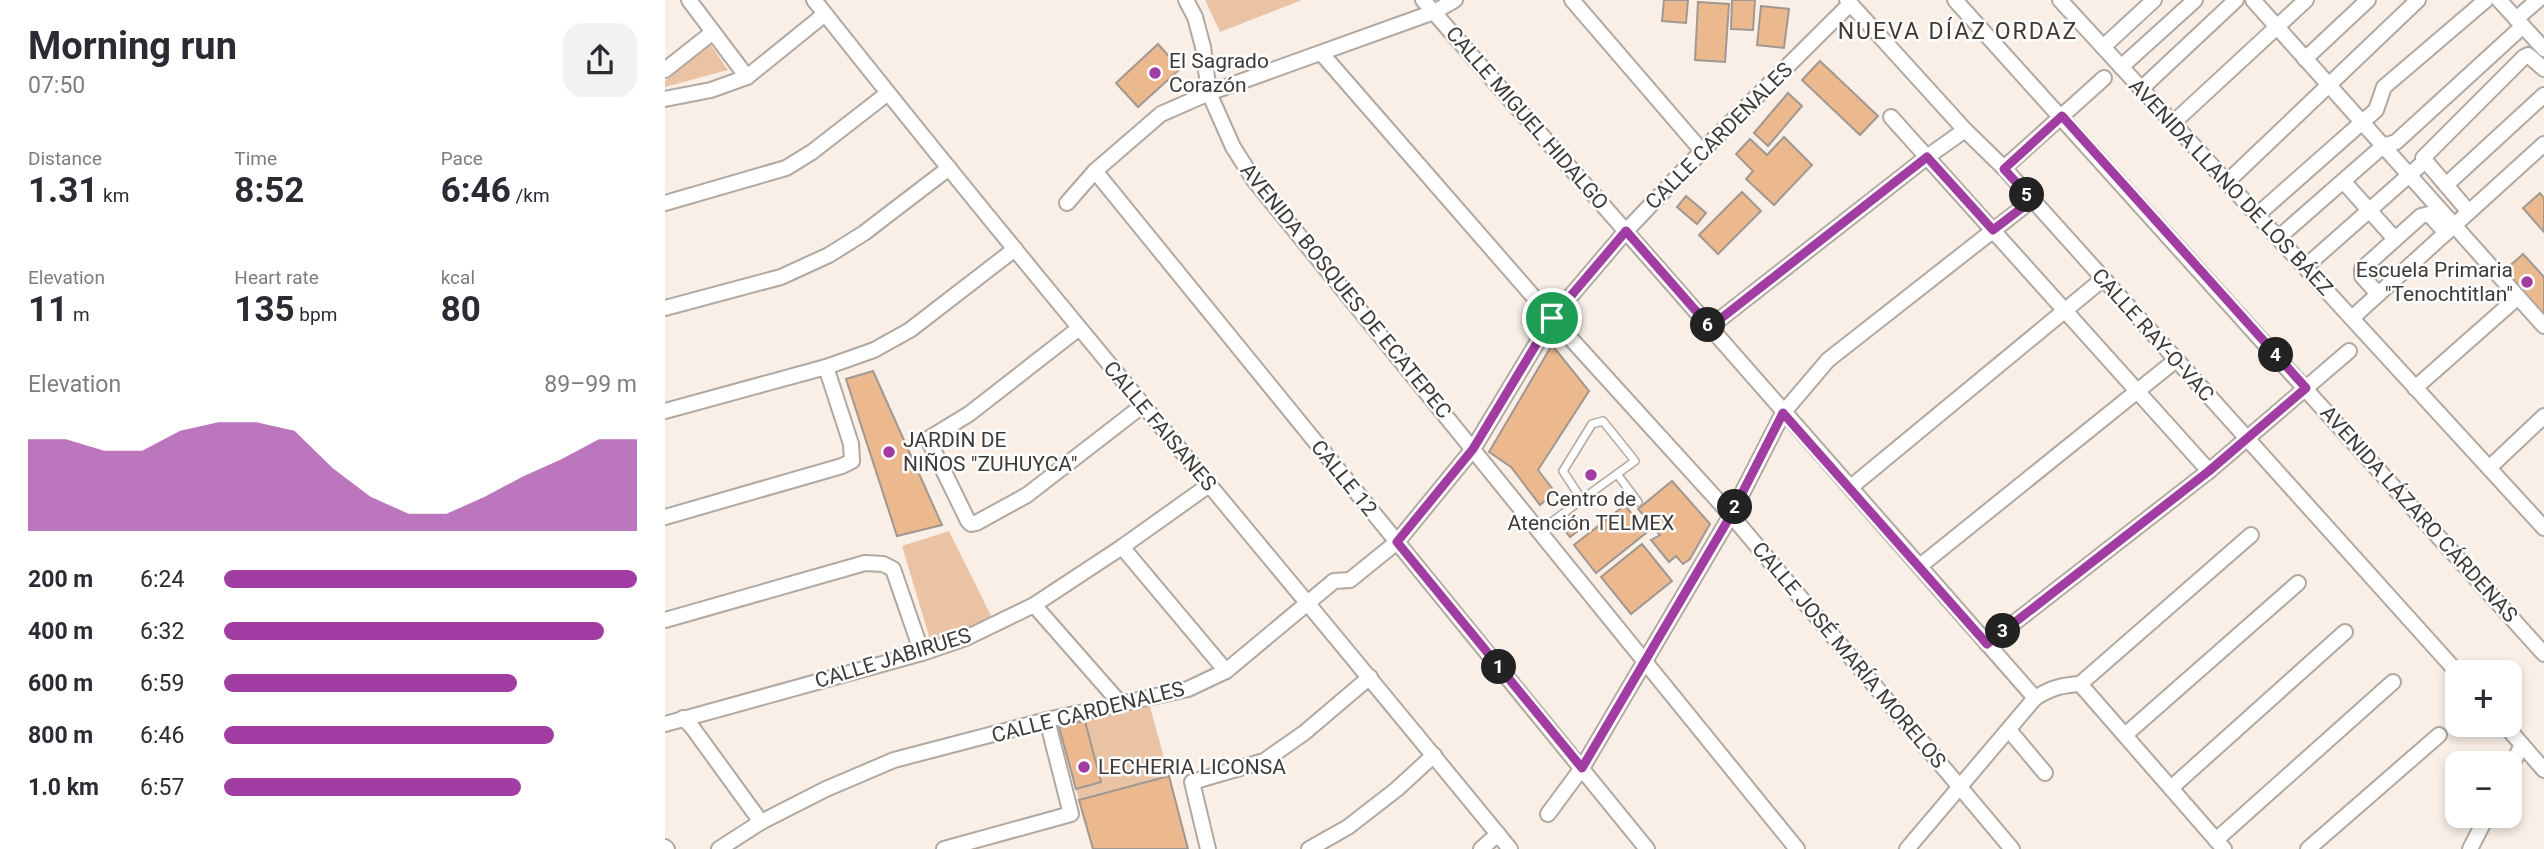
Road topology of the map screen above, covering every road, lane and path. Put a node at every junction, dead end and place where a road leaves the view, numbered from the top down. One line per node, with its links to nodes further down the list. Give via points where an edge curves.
1 (689, 0): 24 (street)
2 (814, 0): 21 (street, CALLE FAISANES)
3 (1187, 0): 37 (street, AVENIDA BOSQUES DE ECATEPEC, via 1203,47)
4 (1423, 0): 20 (street, CALLE MIGUEL HIDALGO)
5 (1455, 0): 20 (street)
6 (1571, 0): 47 (street)
7 (1955, 0): 40 (street, AVENIDA LÁZARO CÁRDENAS)
8 (2060, 0): 25 (street, AVENIDA LLANO DE LOS BÁEZ)
9 (2154, 0): 25 (street)
10 (2195, 0): 29 (street)
11 (2236, 0): 35 (street)
12 (2253, 0): 23 (street)
13 (2306, 0): 23 (street)
14 (2368, 0): 28 (street)
15 (2419, 0): 34 (street)
16 (2486, 0): 42 (street, via 2384,87 2376,110)
17 (2499, 0): 22 (street)
18 (2538, 0): 22 (street)
19 (1849, 2): 44 (street, CALLE RAY-O-VAC); 47 (street, CALLE CARDENALES)
20 (1434, 12): 27 (street); 66 (street, CALLE MIGUEL HIDALGO)
21 (825, 14): 32 (street); 36 (street, CALLE FAISANES)
22 (2520, 23): 26 (street); 46 (street, via 2396,142)
23 (2277, 27): 28 (street); 43 (street)
24 (713, 32): 31 (street); 32 (street)
25 (2103, 47): 29 (street, AVENIDA LLANO DE LOS BÁEZ)
26 (2544, 49)
27 (1322, 54): 37 (street); 76 (street, CALLE JOSÉ MARÍA MORELOS)
28 (2305, 59): 34 (street)
29 (2121, 67): 35 (street, AVENIDA LLANO DE LOS BÁEZ)
30 (2544, 69): 49 (street, via 2533,57 2524,57 2425,154)
31 (665, 70)
32 (747, 77): 39 (street)
33 (2104, 78): 40 (street)
34 (2329, 85): 42 (street); 55 (street)
35 (2141, 89): 43 (street, AVENIDA LLANO DE LOS BÁEZ)
36 (887, 93): 50 (street, CALLE FAISANES); 58 (street, via 786,169)
37 (1209, 93): 52 (street, via 1161,114); 92 (street, AVENIDA BOSQUES DE ECATEPEC, via 1254,180)
38 (2544, 94): 56 (street)
39 (665, 99)
40 (2062, 116): 51 (street); 84 (street, AVENIDA LÁZARO CÁRDENAS)
41 (1891, 117): 48 (street)
42 (2362, 122): 46 (street); 63 (street)
43 (2173, 123): 55 (street, AVENIDA LLANO DE LOS BÁEZ)
44 (1965, 130): 48 (street); 51 (street, CALLE RAY-O-VAC)
45 (2544, 144): 62 (street)
46 (2383, 146): 53 (street); 54 (street)
47 (1702, 151): 66 (street, CALLE CARDENALES)
48 (1927, 157): 64 (street); 79 (street)
49 (2424, 162): 53 (street); 56 (street)
50 (949, 168): 69 (street, CALLE FAISANES); 74 (street, via 829,255 781,277)
51 (2004, 169): 57 (street, CALLE RAY-O-VAC)
52 (1095, 171): 59 (street); 105 (street, CALLE 12)
53 (2409, 176): 60 (street); 61 (street)
54 (2343, 181): 60 (street); 67 (street)
55 (2227, 183): 63 (street, AVENIDA LLANO DE LOS BÁEZ)
56 (2449, 189): 61 (street); 62 (street)
57 (2032, 200): 64 (street); 71 (street, CALLE RAY-O-VAC)
58 (665, 203)
59 (1067, 203)
60 (2369, 210): 68 (street); 70 (street)
61 (2433, 211): 65 (street); 68 (street)
62 (2469, 212): 65 (street)
63 (2257, 215): 67 (street, AVENIDA LLANO DE LOS BÁEZ)
64 (1993, 230): 75 (street); 89 (street, via 1828,360)
65 (2450, 230): 72 (street); 73 (street)
66 (1626, 231): 76 (street, CALLE CARDENALES); 79 (street, CALLE MIGUEL HIDALGO)
67 (2278, 238): 70 (street, AVENIDA LLANO DE LOS BÁEZ)
68 (2395, 239): 72 (street, via 2362,269 2362,276)
69 (1015, 249): 80 (street, CALLE FAISANES); 83 (street, via 910,330)
70 (2305, 267): 77 (street, AVENIDA LLANO DE LOS BÁEZ)
71 (2103, 279): 75 (street); 82 (street, CALLE RAY-O-VAC)
72 (2378, 294): 77 (street)
73 (2518, 297): 78 (street); 85 (street)
74 (665, 308)
75 (2066, 312): 86 (street); 97 (street)
76 (1552, 318): 92 (street, CALLE CARDENALES); 100 (street, CALLE JOSÉ MARÍA MORELOS)
77 (2351, 318): 85 (street, AVENIDA LLANO DE LOS BÁEZ)
78 (2544, 326)
79 (1710, 327): 89 (street, CALLE MIGUEL HIDALGO)
80 (1079, 329): 87 (street, CALLE FAISANES); 87 (street, via 969,415 928,439 968,521 977,523 1027,495)
81 (2349, 351): 84 (street)
82 (2176, 360): 86 (street); 91 (street, CALLE RAY-O-VAC)
83 (826, 367): 88 (street); 101 (street, via 851,444 852,461)
84 (2306, 388): 91 (street); 115 (street, AVENIDA LÁZARO CÁRDENAS)
85 (2415, 388): 93 (street, AVENIDA LLANO DE LOS BÁEZ)
86 (2137, 391): 94 (street); 107 (street)
87 (1142, 406): 96 (street, CALLE FAISANES)
88 (665, 411)
89 (1783, 413): 97 (street, CALLE MIGUEL HIDALGO); 100 (street)
90 (2544, 416): 93 (street)
91 (2248, 439): 94 (street); 116 (street, CALLE RAY-O-VAC)
92 (1473, 449): 103 (street, AVENIDA BOSQUES DE ECATEPEC); 105 (street, CALLE CARDENALES)
93 (2489, 468): 102 (street, AVENIDA LLANO DE LOS BÁEZ)
94 (2209, 471): 113 (street)
95 (1617, 474): 98 (lane); 98 (lane, via 1635,461 1603,421 1597,421 1563,471); 99 (lane)
96 (1209, 485): 106 (street, CALLE JABIRUES); 109 (street, CALLE FAISANES)
97 (1851, 487): 107 (street, CALLE MIGUEL HIDALGO)
98 (1582, 500): 103 (lane)
99 (1638, 502)
100 (1731, 515): 117 (street); 137 (street, CALLE JOSÉ MARÍA MORELOS)
101 (665, 517)
102 (2544, 528)
103 (1540, 531): 117 (street, AVENIDA BOSQUES DE ECATEPEC)
104 (2251, 535): 121 (street)
105 (1397, 542): 109 (street, CALLE CARDENALES, via 1350,580 1334,581); 134 (street, CALLE 12)
106 (1122, 547): 110 (street, CALLE JABIRUES); 118 (street)
107 (1920, 566): 113 (street, CALLE MIGUEL HIDALGO)
108 (2298, 583): 128 (street)
109 (1308, 601): 118 (street, CALLE CARDENALES); 119 (street, CALLE FAISANES)
110 (1034, 605): 114 (street, CALLE JABIRUES, via 966,638); 123 (street)
111 (665, 620): 114 (street, via 865,563 883,564 894,569)
112 (2345, 632): 138 (street)
113 (1987, 644): 122 (street, CALLE MIGUEL HIDALGO)
114 (922, 653): 124 (street, CALLE JABIRUES)
115 (2544, 654)
116 (2446, 660)
117 (1645, 661): 134 (street); 151 (street, AVENIDA BOSQUES DE ECATEPEC)
118 (1226, 671): 123 (street, CALLE CARDENALES, via 1188,689)
119 (1370, 677): 133 (street, CALLE FAISANES); 146 (street, via 1264,761 1192,782)
120 (2393, 682): 143 (street)
121 (2080, 684): 122 (street, via 2061,685); 128 (street)
122 (2035, 698): 127 (street)
123 (1120, 703): 125 (street, CALLE CARDENALES)
124 (683, 718): 126 (street, CALLE JABIRUES); 140 (street)
125 (1047, 720): 140 (street, CALLE CARDENALES, via 894,760); 145 (street, via 1071,814)
126 (665, 724)
127 (2009, 730): 136 (street); 137 (street)
128 (2125, 735): 138 (street)
129 (2439, 735): 154 (street)
130 (2515, 737): 131 (street)
131 (2522, 745): 132 (street); 135 (street)
132 (2519, 751)
133 (1434, 755): 142 (street, CALLE FAISANES); 147 (street, via 1348,827)
134 (1582, 768): 139 (street); 150 (street, CALLE 12)
135 (2544, 770)
136 (2045, 773)
137 (1960, 788): 152 (street); 153 (street, CALLE JOSÉ MARÍA MORELOS)
138 (2171, 788): 143 (street)
139 (1548, 814)
140 (761, 822): 144 (street, CALLE CARDENALES)
141 (2481, 828): 155 (street)
142 (1498, 834): 148 (street); 149 (street, CALLE FAISANES)
143 (2220, 845)
144 (719, 849)
145 (944, 849)
146 (1208, 849)
147 (1310, 849)
148 (1481, 849)
149 (1510, 849)
150 (1647, 849)
151 (1797, 849)
152 (1907, 849)
153 (2012, 849)
154 (2308, 849)
155 (2470, 849)

